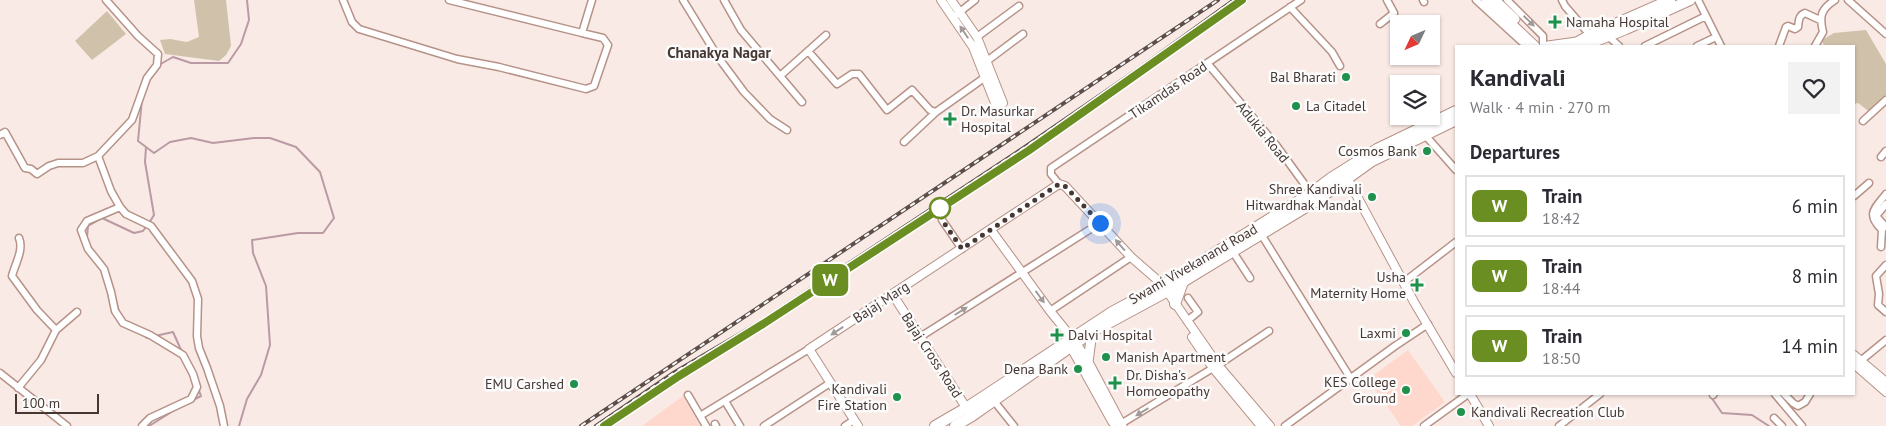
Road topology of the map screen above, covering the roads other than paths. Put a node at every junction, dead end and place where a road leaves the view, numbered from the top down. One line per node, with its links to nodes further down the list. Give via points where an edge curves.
1 (106, 0): 61 (street, via 158,54 157,65 147,78 132,120)
2 (343, 0): 28 (street, via 352,22 364,31 457,59 586,89 594,86 608,44 603,38)
3 (449, 0): 28 (street)
4 (592, 0): 28 (street)
5 (683, 0): 57 (street, via 744,92 770,119)
6 (724, 0): 49 (street, via 741,30)
7 (941, 0): 24 (street)
8 (950, 0): 24 (street)
9 (975, 0): 24 (street)
10 (1301, 0): 23 (street, Tikamdas Road)
11 (1387, 0): 27 (street, via 1394,13)
12 (1476, 0): 36 (street, via 1522,42)
13 (1486, 0): 36 (main road)
14 (1496, 0): 36 (main road)
15 (1507, 0): 37 (street, one-way to 37, via 1543,36)
16 (1562, 0): 32 (street)
17 (1670, 0): 32 (main road)
18 (1690, 0): 33 (main road)
19 (1698, 0): 25 (street)
20 (1835, 0): 26 (street, via 1822,12)
21 (1848, 0): 30 (street)
22 (1020, 6): 34 (street)
23 (1290, 8): 47 (street, Tikamdas Road); 48 (street, via 1332,52)
24 (957, 14): 34 (street); 50 (street, one-way to 24, via 974,47)
25 (1706, 16): 35 (street); 40 (street)
26 (1820, 20): 43 (street, via 1802,14 1797,29 1788,26); 44 (street, via 1823,32)
27 (1380, 24)
28 (582, 33)
29 (1023, 34): 46 (street)
30 (1886, 34)
31 (826, 35): 45 (street)
32 (1590, 35): 38 (main road)
33 (1608, 36): 38 (main road); 39 (street)
34 (977, 37): 46 (street)
35 (1716, 37): 41 (street); 42 (street)
36 (1531, 42)
37 (1542, 45)
38 (1577, 45)
39 (1618, 45)
40 (1647, 45)
41 (1699, 45)
42 (1720, 45)
43 (1779, 45)
44 (1815, 45)
45 (808, 51): 49 (street); 54 (street, via 837,84 852,74 859,74 887,110 912,90 930,110)
46 (987, 61): 50 (street, via 1000,106)
47 (1208, 64): 65 (street, Tikamdas Road, via 1051,168 1051,174); 68 (street, Adukia Road, via 1276,145)
48 (1340, 66)
49 (780, 76): 52 (street)
50 (984, 78): 54 (street)
51 (1886, 100): 56 (street)
52 (802, 102)
53 (1455, 111): 63 (main road, Swami Vivekanand Road, via 1377,149)
54 (936, 112): 60 (street)
55 (1455, 120): 58 (main road, Swami Vivekanand Road)
56 (1863, 121)
57 (787, 130)
58 (1425, 134): 62 (street); 63 (main road, Swami Vivekanand Road)
59 (0, 135): 61 (street, via 5,132 25,168 37,174 58,163 83,163)
60 (904, 142)
61 (98, 156): 70 (street)
62 (1455, 169)
63 (1345, 175): 68 (main road, Swami Vivekanand Road); 86 (street)
64 (1869, 183): 67 (street)
65 (1059, 184): 72 (street, via 1065,186); 74 (street, Bajaj Marg)
66 (1886, 194): 78 (street, via 1873,216 1882,230)
67 (1855, 195)
68 (1314, 197): 75 (main road, Swami Vivekanand Road); 87 (main road, Swami Vivekanand Road)
69 (1886, 204): 73 (street, via 1876,216)
70 (120, 207): 128 (street, via 87,221 81,230 88,249 104,269 115,311 123,323 183,355 197,387 191,399 150,418); 129 (street, via 126,214 148,225 192,281 198,299 199,348)
71 (942, 220): 79 (street)
72 (1100, 223): 81 (street, one-way to 72); 83 (street)
73 (1886, 226)
74 (991, 230): 79 (street, Bajaj Marg); 83 (street)
75 (1261, 234): 80 (main road, Swami Vivekanand Road); 109 (street)
76 (19, 238): 96 (street, via 21,251 12,276)
77 (1455, 243): 86 (street)
78 (1881, 247)
79 (962, 249): 88 (street, Bajaj Marg)
80 (1232, 252): 84 (street); 85 (main road, Swami Vivekanand Road)
81 (1131, 257): 87 (street); 91 (street)
82 (1886, 265): 93 (street, via 1876,276 1878,305)
83 (1022, 273): 91 (street, one-way to 91); 99 (street, one-way to 83)
84 (1250, 278)
85 (1183, 282): 87 (main road, Swami Vivekanand Road); 90 (main road)
86 (1404, 282): 95 (street)
87 (1160, 287): 90 (street); 98 (main road, Swami Vivekanand Road); 101 (main road, Swami Vivekanand Road, via 1112,312); 106 (street)
88 (893, 294): 99 (street, Bajaj Cross Road); 102 (street, Bajaj Marg, one-way to 102)
89 (1188, 298): 94 (street, via 1198,312)
90 (1175, 304): 94 (street)
91 (1050, 311): 101 (street)
92 (76, 312): 96 (street)
93 (1886, 312)
94 (1187, 321): 106 (street)
95 (1428, 324): 107 (street); 109 (street)
96 (56, 330): 112 (street, via 41,360)
97 (1268, 331): 106 (street)
98 (1092, 332): 101 (main road, Swami Vivekanand Road); 104 (main road)
99 (920, 337): 123 (street, Bajaj Cross Road)
100 (1886, 340): 105 (street)
101 (1072, 342): 103 (main road, Swami Vivekanand Road); 104 (main road); 123 (main road, Swami Vivekanand Road)
102 (809, 349): 111 (street); 121 (street, Bajaj Marg)
103 (1060, 356): 104 (main road); 122 (main road, Swami Vivekanand Road)
104 (1084, 363): 137 (main road)
105 (1857, 364): 110 (street); 113 (street)
106 (1216, 366): 137 (street, one-way to 137); 138 (street); 139 (street)
107 (1455, 371)
108 (0, 372): 112 (street)
109 (1351, 379): 140 (street)
110 (1886, 382)
111 (830, 383): 126 (street); 132 (street)
112 (18, 388): 127 (street)
113 (1886, 392)
114 (688, 395): 124 (street)
115 (1468, 395): 141 (street)
116 (1470, 395): 142 (street)
117 (1599, 395): 143 (street)
118 (1775, 395): 145 (street)
119 (1785, 395): 120 (street, via 1798,406)
120 (1809, 395)
121 (725, 401): 124 (street, Bajaj Marg); 131 (street)
122 (994, 401): 123 (main road, Swami Vivekanand Road); 136 (street)
123 (969, 412): 134 (main road, Swami Vivekanand Road); 135 (main road, Swami Vivekanand Road)
124 (700, 416): 130 (street)
125 (1774, 418): 144 (street)
126 (856, 423): 133 (street)
127 (66, 426)
128 (142, 426)
129 (224, 426)
130 (706, 426)
131 (740, 426)
132 (764, 426)
133 (845, 426)
134 (935, 426)
135 (955, 426)
136 (1014, 426)
137 (1119, 426)
138 (1261, 426)
139 (1270, 426)
140 (1285, 426)
141 (1424, 426)
142 (1489, 426)
143 (1559, 426)
144 (1782, 426)
145 (1802, 426)

